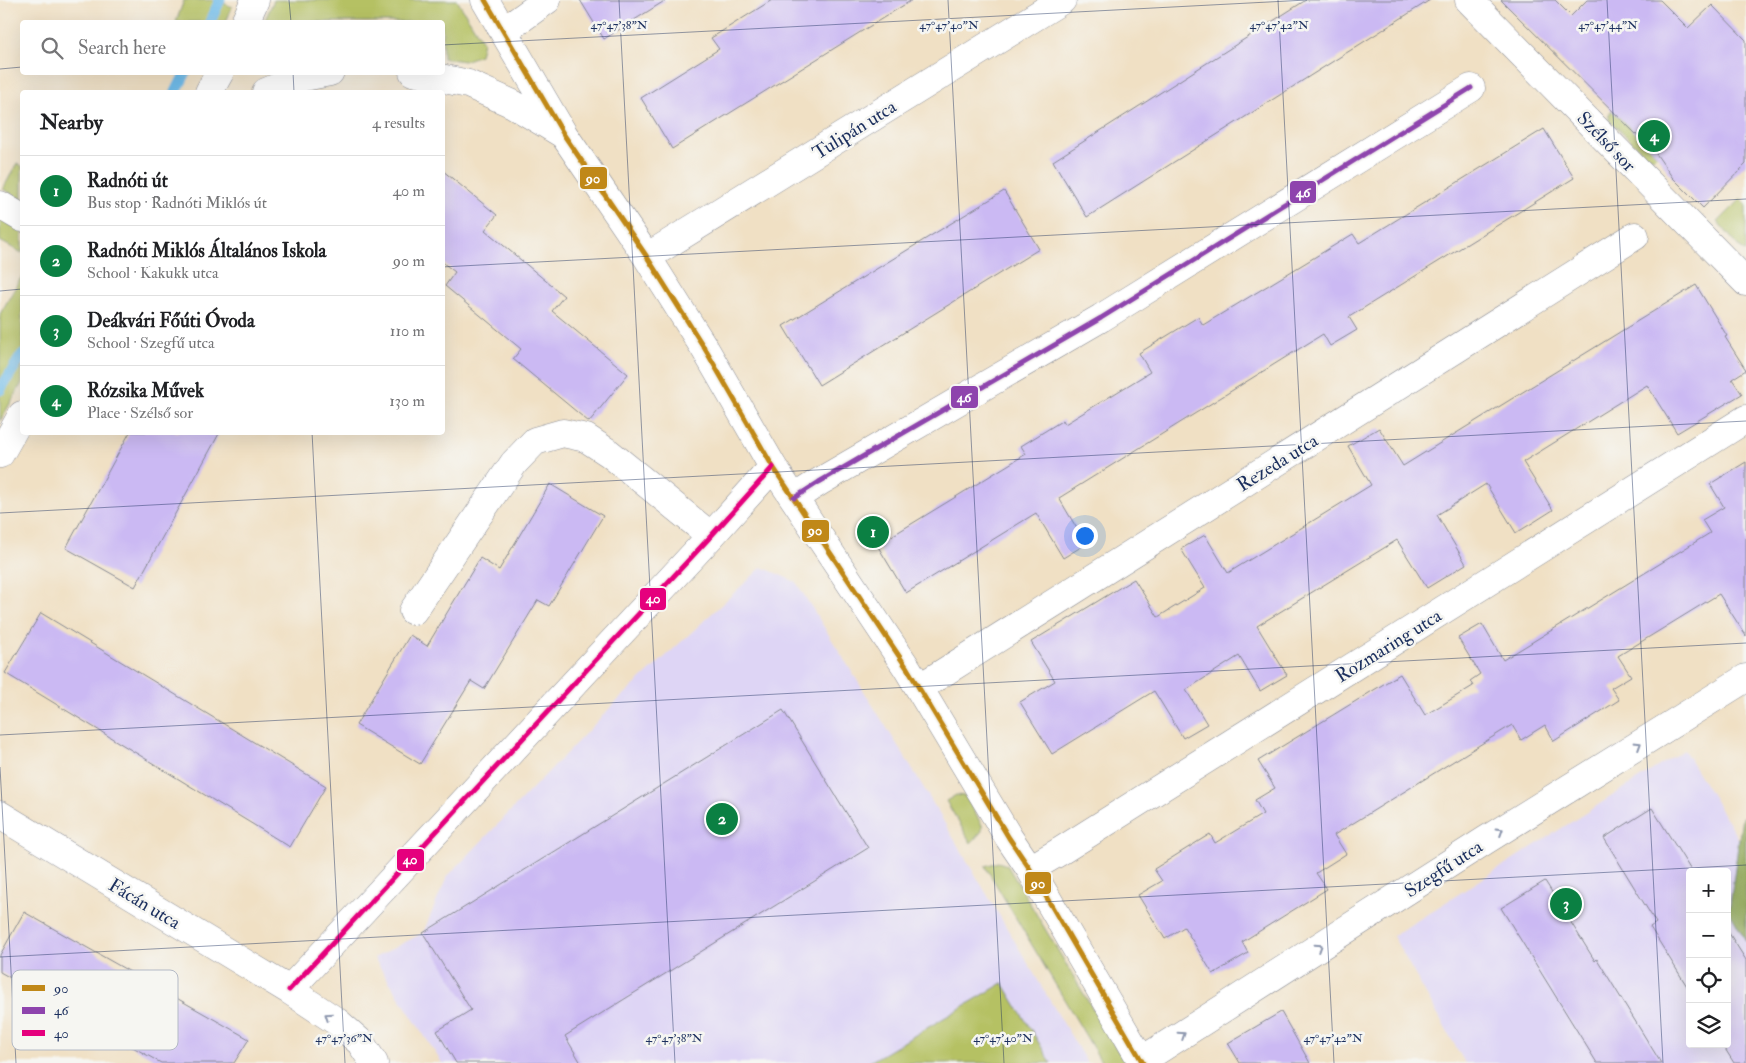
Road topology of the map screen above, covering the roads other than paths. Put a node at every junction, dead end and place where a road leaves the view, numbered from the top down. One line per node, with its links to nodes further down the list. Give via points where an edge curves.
1 (255, 0): 6 (street)
2 (485, 0): 7 (street)
3 (547, 0): 7 (street)
4 (1062, 0): 18 (street, Tulipán utca)
5 (1469, 0): 19 (street, Szélső sor)
6 (247, 20)
7 (504, 30): 14 (street)
8 (218, 75): 12 (street)
9 (314, 75): 13 (street)
10 (427, 75): 14 (street, via 468,84 513,104)
11 (1471, 88): 24 (street, via 1101,318)
12 (210, 90)
13 (271, 90)
14 (564, 135): 18 (street)
15 (0, 205): 16 (street)
16 (20, 217)
17 (1635, 236): 28 (street, Rezeda utca)
18 (647, 257): 23 (street)
19 (1746, 282)
20 (20, 419): 22 (street)
21 (1746, 419): 30 (street, Rozmaring utca)
22 (0, 454)
23 (773, 467): 24 (street); 25 (street)
24 (794, 498): 28 (street)
25 (711, 536): 26 (street, via 609,453 586,438 563,433 535,441 514,463); 31 (street)
26 (413, 611)
27 (1746, 678): 32 (street, Szegfű utca, one-way to 27, via 1486,840)
28 (919, 688): 30 (street)
29 (0, 815): 31 (street, Fácán utca)
30 (1030, 869): 32 (street)
31 (289, 990): 33 (street, Fácán utca, one-way to 31, via 360,1042 336,1021)
32 (1142, 1062)
33 (374, 1063)

